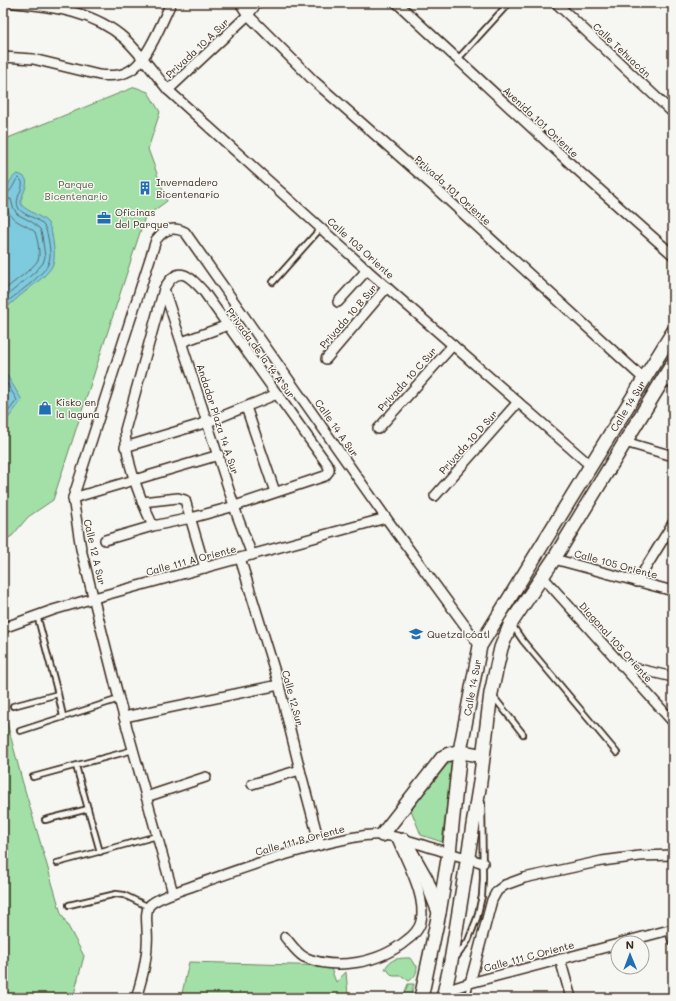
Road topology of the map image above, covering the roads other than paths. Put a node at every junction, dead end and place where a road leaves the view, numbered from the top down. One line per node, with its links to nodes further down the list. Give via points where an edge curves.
1 (14, 3): 10 (street, Calle 103 Oriente, via 81,13 124,38)
2 (172, 3): 10 (street)
3 (240, 3): 8 (street, Privada 101 Oriente)
4 (257, 3): 8 (street, Privada 10 A Sur)
5 (397, 3): 11 (street, Avenida 101 Oriente)
6 (509, 3): 11 (lane)
7 (556, 3): 13 (street, Calle Tehuacán)
8 (248, 15): 12 (street, Privada 10 A Sur); 28 (street, Privada 101 Oriente, via 312,80 433,186)
9 (3, 57): 10 (street, via 33,59 109,76 128,72)
10 (143, 59): 12 (street, Calle 103 Oriente)
11 (457, 60): 16 (street, Avenida 101 Oriente)
12 (168, 90): 15 (street, Calle 103 Oriente)
13 (673, 113)
14 (172, 228): 43 (street, Calle 12 A Sur, via 160,234 156,240); 47 (street, Calle 14 A Sur, via 185,232 193,242)
15 (322, 228): 17 (street, Calle 103 Oriente); 18 (lane)
16 (673, 255)
17 (368, 270): 19 (street, Calle 103 Oriente); 21 (street, Privada 10 B Sur)
18 (273, 282)
19 (387, 287): 25 (street, Calle 103 Oriente); 26 (street, Privada 10 B Sur)
20 (164, 289): 22 (street, Privada de la 14 A Sur, via 174,276 188,276 204,292); 24 (street, Andador Plaza 14 A Sur); 36 (street, via 126,425)
21 (338, 302)
22 (228, 325): 24 (street); 30 (street, Privada de la 14 A Sur)
23 (673, 332): 28 (main road, Calle 14 Sur)
24 (182, 342): 33 (street, Andador Plaza 14 A Sur)
25 (453, 345): 31 (street, Calle 103 Oriente); 34 (street, Privada 10 C Sur)
26 (326, 359)
27 (673, 363): 29 (main road, Calle 14 Sur)
28 (644, 379): 39 (main road, Calle 14 Sur)
29 (668, 381): 35 (main road, Calle 14 Sur)
30 (277, 394): 32 (street); 41 (street, Privada de la 14 A Sur, via 327,464 329,471 325,476)
31 (518, 402): 39 (street, Calle 103 Oriente); 42 (street, Privada 10 D Sur)
32 (246, 407): 33 (street); 41 (street)
33 (208, 422): 36 (street); 37 (street, Andador Plaza 14 A Sur)
34 (378, 429)
35 (625, 442): 38 (street); 53 (main road, Calle 14 Sur)
36 (125, 447): 40 (street)
37 (219, 455): 40 (street); 45 (street, Andador Plaza 14 A Sur)
38 (673, 456)
39 (591, 466): 62 (main road, Calle 14 Sur)
40 (135, 480): 43 (street); 44 (street)
41 (275, 492): 45 (street)
42 (435, 496)
43 (73, 498): 58 (street, Calle 12 A Sur, via 81,549)
44 (142, 502): 46 (street, via 183,499); 49 (street)
45 (235, 506): 46 (street); 51 (street, Andador Plaza 14 A Sur)
46 (191, 518): 49 (street); 54 (street)
47 (386, 518): 51 (street, Calle 111 A Oriente); 62 (street, Calle 14 A Sur)
48 (673, 523): 56 (street)
49 (153, 526): 50 (street)
50 (105, 540)
51 (252, 555): 52 (street, Calle 111 A Oriente)
52 (240, 558): 54 (street, Calle 111 A Oriente); 65 (street, Calle 12 Sur)
53 (554, 559): 55 (main road, Calle 14 Sur); 56 (street, Calle 105 Oriente)
54 (205, 568): 58 (street, Calle 111 A Oriente)
55 (542, 576): 60 (main road, Calle 14 Sur); 63 (street, Diagonal 105 Oriente)
56 (637, 582): 57 (street, Calle 105 Oriente)
57 (673, 591)
58 (94, 598): 59 (street, Calle 111 A Oriente); 68 (street, Calle 12 A Sur)
59 (37, 615): 61 (street, Calle 111 A Oriente); 67 (lane)
60 (511, 624): 66 (main road, Calle 14 Sur, via 501,648); 77 (lane)
61 (3, 628)
62 (480, 646): 76 (main road, Calle 14 Sur)
63 (621, 665): 64 (street); 72 (street, Diagonal 105 Oriente)
64 (673, 677)
65 (279, 685): 71 (street); 80 (street, Calle 12 Sur)
66 (490, 693): 74 (lane); 78 (main road, Calle 14 Sur)
67 (58, 694): 69 (lane); 70 (lane)
68 (118, 699): 70 (lane); 71 (street, Calle 12 A Sur)
69 (13, 706)
70 (63, 716): 73 (lane)
71 (124, 717): 75 (street, Calle 12 A Sur)
72 (673, 722)
73 (20, 731)
74 (523, 734)
75 (133, 750): 79 (lane); 85 (street, Calle 12 A Sur)
76 (460, 751): 78 (main road); 88 (main road, via 443,757); 93 (main road, Calle 14 Sur)
77 (617, 753)
78 (483, 756): 83 (main road, Calle 14 Sur)
79 (76, 766): 81 (lane); 86 (lane)
80 (300, 770): 84 (street); 91 (street, Calle 12 Sur)
81 (33, 777)
82 (206, 777): 85 (street)
83 (480, 782): 95 (main road, Calle 14 Sur); 97 (lane, via 483,809)
84 (252, 784)
85 (146, 797): 89 (street, Calle 12 A Sur)
86 (88, 809): 87 (lane); 92 (lane)
87 (45, 820)
88 (382, 835): 90 (street, Calle 111 B Oriente); 91 (street, Calle 111 B Oriente)
89 (157, 836): 92 (lane); 98 (street, Calle 12 A Sur)
90 (401, 839): 93 (street, Calle 111 B Oriente); 101 (main road, via 426,879); 104 (street, via 421,901 421,922 411,938 391,952 378,957 336,964 302,956)
91 (320, 845): 98 (street, Calle 111 B Oriente)
92 (100, 852): 96 (lane)
93 (449, 853): 95 (street, Calle 111 B Oriente); 101 (main road, Calle 14 Sur)
94 (673, 855): 109 (street, via 602,861 524,878 505,885 497,891 492,900)
95 (468, 857): 97 (street, Calle 111 B Oriente); 108 (main road, Calle 14 Sur)
96 (57, 863)
97 (482, 863): 108 (lane, via 482,896 477,918 468,941)
98 (173, 893): 100 (street, Calle 111 B Oriente)
99 (68, 905): 100 (lane, via 116,894 124,895)
100 (148, 907): 111 (street, via 146,960)
101 (439, 913): 112 (main road, Calle 14 Sur)
102 (672, 929): 103 (street, Calle 111 C Oriente); 105 (street)
103 (649, 935)
104 (285, 937)
105 (673, 940)
106 (610, 945): 107 (street, Calle 111 C Oriente)
107 (560, 959): 109 (street, Calle 111 C Oriente); 114 (street)
108 (450, 967): 110 (main road, Calle 14 Sur)
109 (470, 983): 110 (street, Calle 111 C Oriente); 113 (lane)
110 (444, 994)
111 (136, 998)
112 (421, 998)
113 (467, 998)
114 (571, 998)

